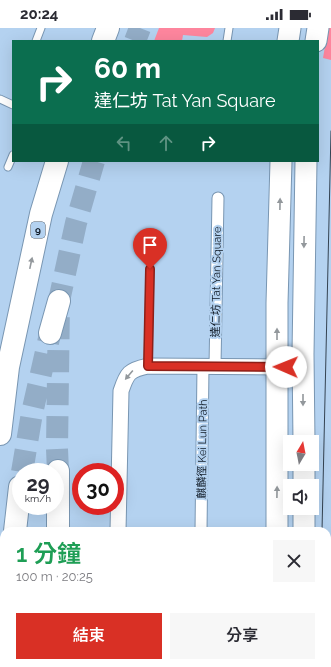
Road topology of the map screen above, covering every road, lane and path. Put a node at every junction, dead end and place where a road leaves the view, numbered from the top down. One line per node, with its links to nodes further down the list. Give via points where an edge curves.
1 (41, 28): 6 (lane)
2 (108, 28): 7 (highway)
3 (229, 28): 8 (lane)
4 (290, 28): 9 (main road)
5 (318, 28): 10 (main road)
6 (36, 40)
7 (103, 40)
8 (227, 40)
9 (288, 40)
10 (316, 40)
11 (0, 99): 12 (lane)
12 (12, 102)
13 (12, 157): 17 (lane)
14 (57, 162): 26 (highway, 9, one-way to 14, via 41,214)
15 (281, 162): 25 (main road, one-way to 15)
16 (306, 162): 22 (main road, one-way to 22)
17 (8, 167)
18 (218, 198): 24 (street, 達仁坊 Tat Yan Square)
19 (150, 269): 23 (lane)
20 (59, 301): 21 (highway)
21 (50, 333)
22 (303, 354): 25 (street, via 296,363); 28 (main road, one-way to 28)
23 (148, 366): 24 (street); 34 (street, one-way to 34, via 135,368 126,378 121,391)
24 (209, 366): 25 (street); 35 (street, 麒麟徑 Kei Lun Path)
25 (277, 367): 36 (main road, one-way to 25)
26 (4, 374): 27 (highway, 9)
27 (0, 434)
28 (304, 435)
29 (17, 515): 32 (highway)
30 (58, 515): 33 (highway)
31 (304, 515): 37 (main road)
32 (15, 527)
33 (58, 527)
34 (118, 527)
35 (201, 527)
36 (277, 527)
37 (304, 527)

